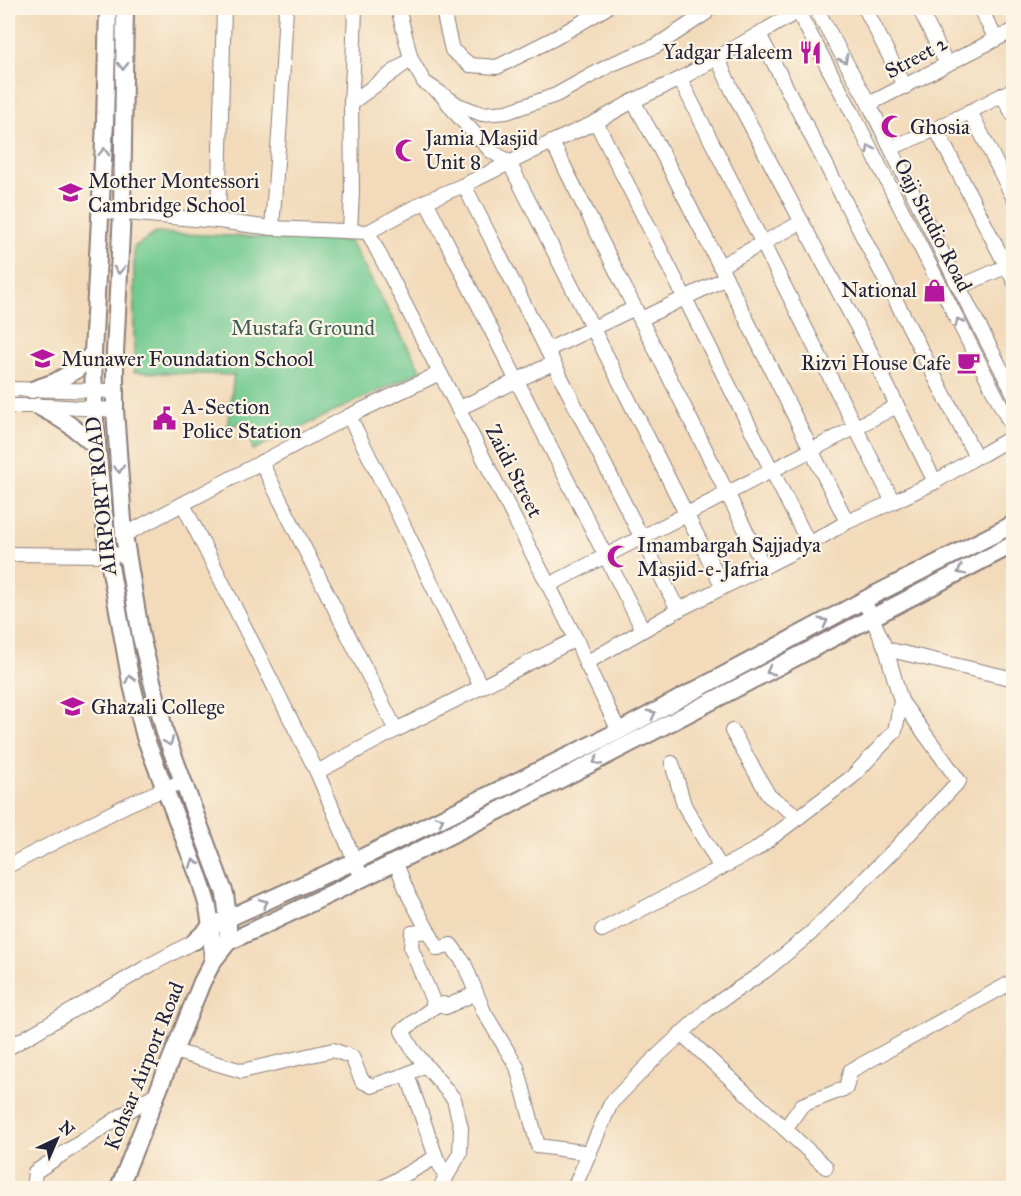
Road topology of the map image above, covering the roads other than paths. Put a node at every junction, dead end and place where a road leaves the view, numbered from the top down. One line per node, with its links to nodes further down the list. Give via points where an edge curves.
1 (108, 8): 38 (main road, AIRPORT ROAD, one-way to 1)
2 (125, 8): 39 (main road, AIRPORT ROAD, one-way to 39)
3 (224, 8): 40 (street)
4 (286, 8): 42 (street)
5 (355, 8): 26 (street)
6 (398, 8): 19 (street)
7 (445, 8): 8 (street, via 452,50 470,65 497,67)
8 (606, 8)
9 (703, 8): 24 (street, via 706,13 656,46 612,64 556,95 507,112 482,114)
10 (816, 8): 27 (street, Oajj Studio Road, one-way to 27)
11 (865, 8): 22 (street)
12 (919, 8): 20 (street)
13 (980, 8): 17 (street)
14 (799, 9): 16 (street); 70 (street, Oajj Studio Road, one-way to 14)
15 (1014, 30): 17 (street, Street 2)
16 (759, 34): 18 (street); 74 (street)
17 (996, 39): 20 (street, Street 2)
18 (717, 57): 21 (street); 41 (street)
19 (411, 59): 24 (street, via 424,82); 26 (street)
20 (947, 64): 22 (street, Street 2)
21 (680, 79): 25 (street); 45 (street)
22 (904, 87): 27 (street, Street 2)
23 (1008, 92): 28 (street); 29 (street)
24 (441, 94): 34 (street, via 491,151)
25 (633, 100): 30 (street); 47 (street)
26 (351, 103): 43 (street)
27 (869, 104): 33 (street, Oajj Studio Road)
28 (970, 111): 31 (street); 36 (street)
29 (1014, 116)
30 (596, 122): 32 (street); 50 (street)
31 (936, 129): 33 (street); 46 (street)
32 (552, 141): 34 (street); 51 (street)
33 (891, 148): 49 (street, Oajj Studio Road)
34 (509, 162): 35 (street); 52 (street)
35 (464, 185): 37 (street); 54 (street)
36 (1014, 199)
37 (426, 201): 44 (street); 56 (street)
38 (102, 211): 39 (street); 53 (main road, AIRPORT ROAD)
39 (122, 212): 40 (street); 60 (main road, AIRPORT ROAD, one-way to 60)
40 (218, 221): 42 (street)
41 (802, 222): 45 (street); 64 (street)
42 (272, 228): 43 (street)
43 (350, 231): 44 (street)
44 (368, 232): 55 (street, Zaidi Street)
45 (763, 243): 47 (street); 69 (street)
46 (1010, 265): 48 (street); 49 (street)
47 (723, 272): 50 (street); 73 (street)
48 (1014, 281)
49 (959, 287): 61 (street, Oajj Studio Road)
50 (685, 298): 51 (street); 76 (street)
51 (638, 314): 52 (street); 78 (street)
52 (593, 328): 54 (street); 81 (street)
53 (93, 353): 58 (main road, via 76,370); 59 (main road, AIRPORT ROAD)
54 (550, 357): 56 (street); 85 (street)
55 (440, 373): 66 (street, Zaidi Street); 68 (street)
56 (517, 381): 66 (street); 91 (street)
57 (8, 389): 58 (street)
58 (32, 390): 59 (street)
59 (94, 391): 60 (street); 65 (main road, AIRPORT ROAD)
60 (115, 391): 67 (main road, AIRPORT ROAD)
61 (1014, 394)
62 (8, 406): 63 (street)
63 (38, 406): 65 (street); 72 (main road, via 70,424)
64 (897, 406): 69 (street); 77 (street)
65 (94, 408): 67 (street); 72 (main road, AIRPORT ROAD)
66 (459, 409): 93 (street, Zaidi Street)
67 (115, 410): 84 (main road, AIRPORT ROAD, one-way to 84)
68 (349, 416): 75 (street); 103 (street)
69 (856, 427): 73 (street); 79 (street)
70 (1014, 431)
71 (1014, 436): 74 (street)
72 (97, 448): 90 (main road, AIRPORT ROAD)
73 (812, 450): 76 (street); 82 (street)
74 (976, 457): 77 (street)
75 (261, 462): 80 (street); 105 (street)
76 (772, 470): 78 (street); 86 (street)
77 (934, 482): 79 (street)
78 (727, 494): 81 (street); 92 (street)
79 (894, 502): 82 (street)
80 (183, 504): 84 (street); 109 (street)
81 (687, 514): 85 (street); 94 (street)
82 (847, 522): 86 (street)
83 (1014, 524): 95 (main road)
84 (124, 535): 89 (main road, AIRPORT ROAD)
85 (641, 538): 91 (street); 96 (street)
86 (809, 544): 92 (street)
87 (1014, 544): 97 (main road, one-way to 97)
88 (8, 554): 90 (street)
89 (127, 554): 90 (street); 110 (main road, AIRPORT ROAD, one-way to 110, via 141,637 165,733)
90 (108, 555): 111 (main road, AIRPORT ROAD, one-way to 90, via 130,677)
91 (605, 556): 93 (street); 98 (street)
92 (764, 567): 94 (street)
93 (549, 585): 99 (street, Zaidi Street)
94 (723, 587): 96 (street)
95 (864, 600): 97 (street); 106 (main road, one-way to 95)
96 (678, 610): 98 (street)
97 (872, 617): 100 (street); 114 (main road, one-way to 114, via 627,746)
98 (643, 630): 101 (street)
99 (576, 639): 101 (street, Zaidi Street); 103 (street)
100 (886, 649): 102 (street); 104 (street)
101 (586, 663): 106 (street, Zaidi Street)
102 (1014, 679)
103 (481, 687): 105 (street)
104 (902, 702): 112 (street, via 895,731 852,777); 127 (street, via 959,781 811,933 765,971 708,1009)
105 (396, 730): 109 (street)
106 (619, 731): 113 (main road, one-way to 106)
107 (732, 731): 112 (street, via 769,796)
108 (672, 764): 116 (street, via 684,805)
109 (317, 772): 113 (street)
110 (183, 781): 111 (street); 118 (main road, AIRPORT ROAD, via 225,894)
111 (165, 789): 115 (street); 119 (main road, AIRPORT ROAD, one-way to 111, via 200,880)
112 (799, 817): 116 (street, via 755,850)
113 (355, 861): 117 (street); 118 (main road, one-way to 113)
114 (395, 861): 117 (main road); 121 (street)
115 (8, 866)
116 (721, 868): 120 (street)
117 (362, 878): 123 (main road)
118 (228, 919): 119 (main road); 123 (main road, AIRPORT ROAD)
119 (211, 926): 122 (main road); 123 (main road, AIRPORT ROAD)
120 (602, 930)
121 (428, 931): 125 (street, via 438,949 450,945 464,963); 126 (street, via 412,933 411,948)
122 (195, 941): 123 (main road); 128 (street)
123 (218, 949): 129 (main road, Kohsar Airport Road)
124 (1014, 981): 133 (street, via 850,1071 846,1088 802,1105)
125 (476, 993): 126 (street, via 446,1007); 134 (street, via 517,1067 538,1146)
126 (435, 1006): 130 (street, via 402,1031)
127 (681, 1034): 133 (street); 134 (street, via 611,1103)
128 (8, 1048)
129 (174, 1051): 131 (street, via 242,1071 333,1050 352,1056 362,1081 372,1086); 132 (main road, Kohsar Airport Road)
130 (426, 1065): 131 (street); 137 (street, via 454,1099 461,1128 460,1153)
131 (407, 1074): 135 (street)
132 (158, 1092): 138 (street, via 35,1172); 139 (main road, Kohsar Airport Road)
133 (785, 1129): 136 (street)
134 (590, 1153): 141 (street)
135 (436, 1157): 137 (street); 140 (street)
136 (826, 1167)
137 (443, 1183)
138 (33, 1188)
139 (120, 1188)
140 (382, 1188)
141 (574, 1188)

